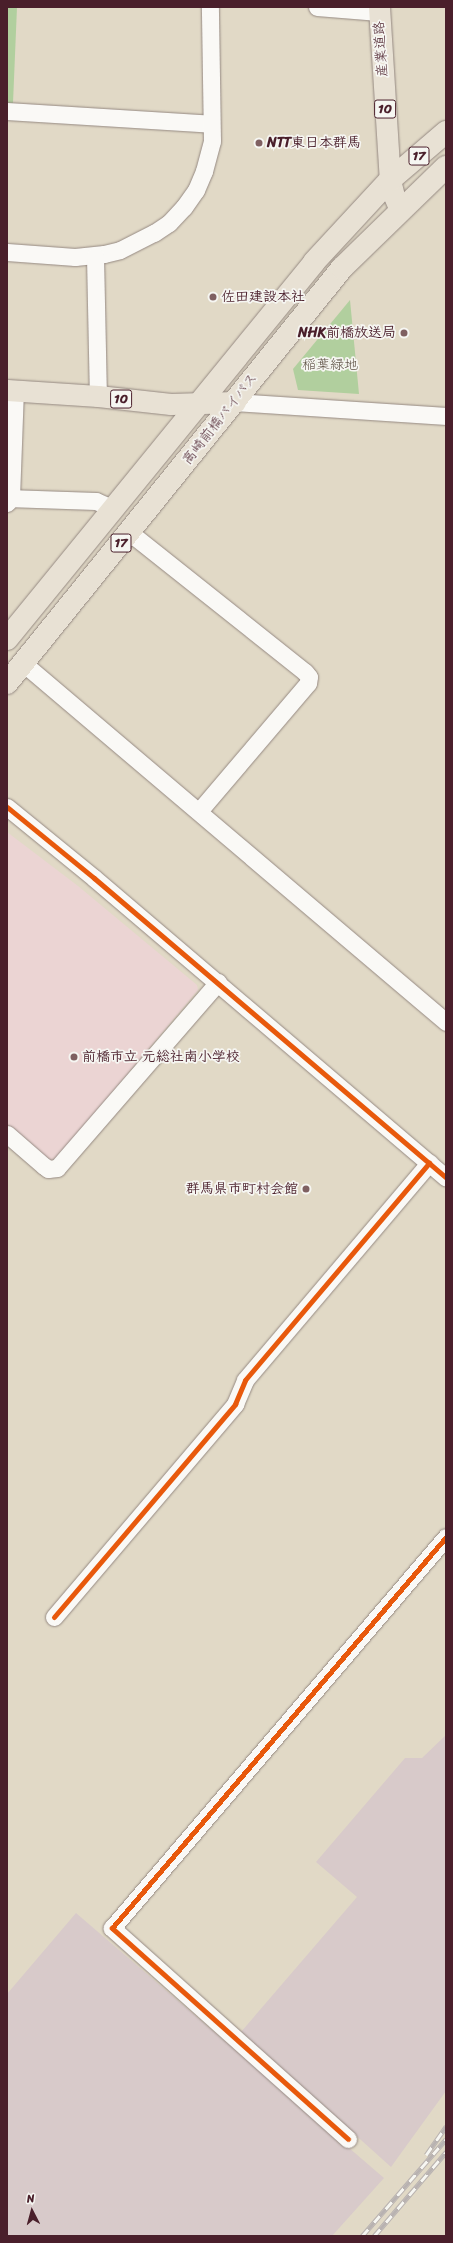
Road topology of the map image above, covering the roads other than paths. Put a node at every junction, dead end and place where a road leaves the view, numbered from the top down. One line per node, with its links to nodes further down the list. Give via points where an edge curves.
1 (210, 7): 5 (street)
2 (317, 7): 3 (street)
3 (379, 10): 8 (main road, 産業道路 / 10)
4 (7, 111): 5 (street)
5 (211, 124): 11 (street, via 212,141 209,157 196,190 184,207 169,222 142,240 120,250)
6 (446, 132): 8 (highway, 高崎前橋バイパス / 17)
7 (446, 167): 9 (highway, 高崎前橋バイパス / 17)
8 (390, 180): 9 (main road, 産業道路 / 10); 15 (highway, 高崎前橋バイパス / 17, via 314,262)
9 (400, 210): 14 (highway, 高崎前橋バイパス / 17, via 342,268)
10 (7, 252): 11 (street)
11 (95, 256): 13 (street)
12 (11, 390): 13 (main road, 10); 17 (street)
13 (98, 396): 15 (main road, 10)
14 (235, 402): 15 (main road, 10); 16 (street); 19 (highway, 高崎前橋バイパス / 17)
15 (197, 404): 18 (highway, 高崎前橋バイパス / 17)
16 (446, 416)
17 (8, 499): 18 (street, via 96,501)
18 (112, 508): 20 (highway, 高崎前橋バイパス / 17)
19 (130, 532): 21 (highway, 高崎前橋バイパス / 17); 24 (street, via 309,677 308,683)
20 (7, 639)
21 (22, 663): 22 (highway, 高崎前橋バイパス / 17); 24 (street)
22 (7, 683)
23 (7, 807): 25 (street)
24 (199, 811): 26 (street)
25 (218, 982): 27 (street, via 57,1168 48,1169); 28 (street, via 277,1036)
26 (446, 1022)
27 (7, 1134)
28 (429, 1163): 29 (street); 31 (street, via 245,1380 235,1404)
29 (446, 1178)
30 (446, 1537): 32 (street, via 112,1928)
31 (54, 1617)
32 (348, 2139)

